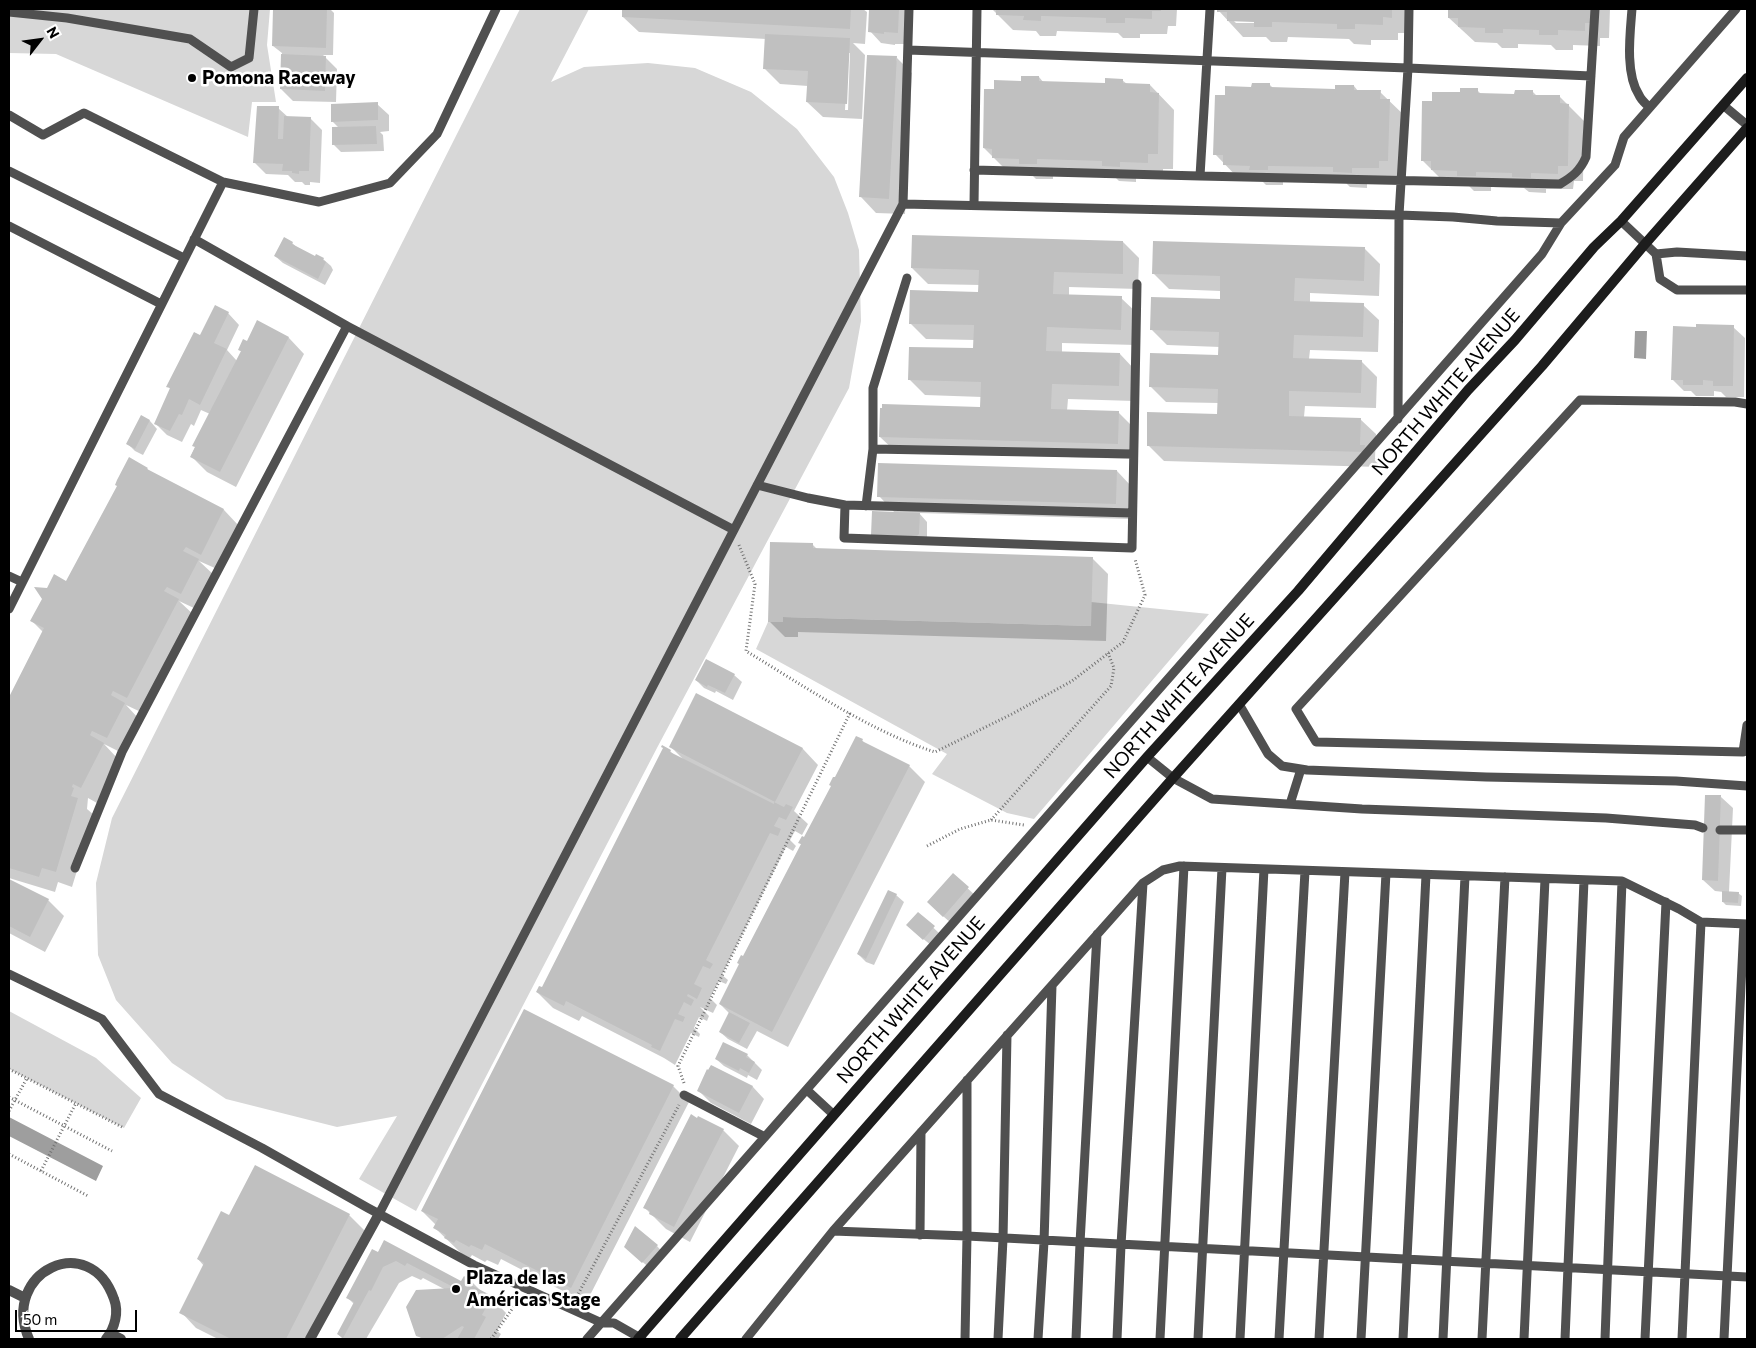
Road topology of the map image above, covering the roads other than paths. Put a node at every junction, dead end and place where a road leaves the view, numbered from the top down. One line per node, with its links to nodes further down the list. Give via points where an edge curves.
1 (254, 9): 10 (lane, via 249,58 231,67 190,39 67,18)
2 (496, 9): 25 (lane, via 437,134 390,183 319,202)
3 (909, 9): 11 (lane)
4 (977, 9): 12 (lane)
5 (1210, 9): 13 (lane)
6 (1409, 9): 14 (lane)
7 (1595, 9): 15 (lane)
8 (1632, 9): 18 (lane, via 1630,67 1639,96)
9 (1736, 9): 18 (lane)
10 (9, 12)
11 (908, 50): 12 (lane); 26 (lane)
12 (976, 52): 13 (lane); 21 (lane)
13 (1208, 60): 14 (lane); 23 (lane)
14 (1408, 68): 15 (lane); 24 (lane)
15 (1591, 76): 24 (lane, via 1586,157 1582,168 1560,184)
16 (1747, 78): 17 (main road, NORTH WHITE AVENUE)
17 (1723, 105): 20 (lane); 29 (main road, NORTH WHITE AVENUE)
18 (1649, 107): 30 (lane, via 1624,137 1615,165)
19 (9, 116): 25 (lane, via 43,135 84,113)
20 (1747, 126): 33 (main road)
21 (974, 170): 23 (lane); 27 (lane)
22 (9, 171): 36 (lane)
23 (1200, 176): 24 (lane)
24 (1401, 180): 28 (lane)
25 (223, 182): 32 (lane)
26 (903, 204): 27 (lane); 46 (lane)
27 (974, 205): 28 (lane)
28 (1399, 214): 30 (lane, via 1497,222); 43 (lane)
29 (1621, 220): 33 (lane); 57 (main road, NORTH WHITE AVENUE, via 1468,390 1298,591)
30 (1561, 223): 43 (lane, via 1542,254)
31 (9, 226): 40 (lane)
32 (194, 239): 36 (lane); 41 (lane)
33 (1645, 244): 34 (lane); 54 (main road, via 1542,366)
34 (1656, 254): 35 (lane); 39 (lane, via 1660,279 1677,290)
35 (1747, 256)
36 (184, 258): 40 (lane)
37 (907, 278): 44 (lane, via 873,388)
38 (1137, 284): 45 (lane)
39 (1747, 290)
40 (161, 304): 52 (lane)
41 (347, 326): 50 (lane); 66 (lane, via 122,752)
42 (1747, 404): 56 (lane, via 1580,400 1296,709 1316,742)
43 (1398, 419): 87 (lane)
44 (874, 448): 45 (lane); 48 (lane)
45 (1133, 454): 49 (lane)
46 (757, 485): 47 (lane); 50 (lane)
47 (845, 505): 48 (lane); 49 (lane, via 844,538 1132,548)
48 (866, 506): 49 (lane)
49 (1132, 513)
50 (734, 530): 92 (lane)
51 (9, 576): 52 (lane)
52 (22, 582): 53 (lane)
53 (9, 609)
54 (1239, 704): 58 (lane, via 1268,754 1282,766); 59 (main road)
55 (1747, 725): 56 (lane)
56 (1745, 752)
57 (1147, 757): 59 (lane); 89 (main road, NORTH WHITE AVENUE)
58 (1301, 769): 60 (lane); 61 (lane)
59 (1173, 778): 61 (lane, via 1212,798); 125 (main road)
60 (1747, 786)
61 (1290, 804): 62 (lane, via 1606,818)
62 (1704, 828)
63 (1720, 830): 64 (lane)
64 (1747, 830)
65 (1184, 866): 67 (lane); 78 (lane, via 1163,870); 100 (lane)
66 (75, 868)
67 (1222, 868): 68 (lane); 101 (lane)
68 (1264, 869): 69 (lane); 102 (lane)
69 (1305, 871): 70 (lane); 103 (lane)
70 (1345, 872): 71 (lane); 104 (lane)
71 (1386, 873): 72 (lane); 105 (lane)
72 (1426, 875): 73 (lane); 106 (lane)
73 (1465, 876): 74 (lane); 107 (lane)
74 (1505, 877): 75 (lane); 108 (lane)
75 (1545, 879): 76 (lane); 109 (lane)
76 (1584, 880): 77 (lane); 110 (lane)
77 (1622, 881): 79 (lane); 111 (lane)
78 (1143, 883): 82 (lane); 99 (lane)
79 (1666, 902): 80 (lane); 112 (lane)
80 (1701, 922): 81 (lane); 113 (lane)
81 (1746, 924): 114 (lane)
82 (1097, 934): 84 (lane); 98 (lane)
83 (9, 974): 92 (lane, via 102,1019 159,1094)
84 (1052, 985): 85 (lane); 97 (lane)
85 (1007, 1035): 86 (lane); 96 (lane)
86 (967, 1080): 90 (lane); 95 (lane)
87 (807, 1090): 89 (lane); 91 (lane)
88 (684, 1095): 91 (lane)
89 (834, 1115): 124 (main road, NORTH WHITE AVENUE)
90 (921, 1132): 93 (lane); 94 (lane)
91 (765, 1137): 118 (lane)
92 (379, 1214): 118 (lane, via 474,1265); 122 (street)
93 (833, 1231): 94 (lane); 126 (lane)
94 (920, 1234): 95 (lane)
95 (967, 1236): 96 (lane); 127 (lane)
96 (1003, 1239): 97 (lane); 128 (lane)
97 (1044, 1242): 98 (lane); 129 (lane)
98 (1080, 1243): 99 (lane); 130 (lane)
99 (1121, 1245): 100 (lane); 131 (lane)
100 (1164, 1247): 101 (lane); 132 (lane)
101 (1202, 1250): 102 (lane); 133 (lane)
102 (1244, 1252): 103 (lane); 134 (lane)
103 (1283, 1253): 104 (lane); 135 (lane)
104 (1323, 1255): 105 (lane); 136 (lane)
105 (1364, 1258): 106 (lane); 137 (lane)
106 (1407, 1260): 107 (lane); 138 (lane)
107 (1446, 1262): 108 (lane); 139 (lane)
108 (1486, 1264): 109 (lane); 140 (lane)
109 (1528, 1266): 110 (lane); 141 (lane)
110 (1568, 1268): 111 (lane); 142 (lane)
111 (1608, 1270): 112 (lane); 143 (lane)
112 (1648, 1272): 113 (lane); 144 (lane)
113 (1684, 1274): 114 (lane); 145 (lane)
114 (1726, 1276): 115 (lane); 146 (lane)
115 (1747, 1277)
116 (9, 1290): 117 (street)
117 (22, 1296): 119 (street, via 28,1282 40,1271 55,1264 86,1266 100,1275 110,1288 115,1303 116,1318); 120 (street, via 19,1312 22,1328)
118 (602, 1323): 123 (lane); 124 (lane, via 614,1323)
119 (108, 1336): 121 (street)
120 (29, 1339)
121 (121, 1339)
122 (310, 1339)
123 (587, 1339)
124 (640, 1339)
125 (680, 1339)
126 (746, 1339)
127 (965, 1339)
128 (998, 1339)
129 (1038, 1339)
130 (1076, 1339)
131 (1117, 1339)
132 (1160, 1339)
133 (1198, 1339)
134 (1240, 1339)
135 (1279, 1339)
136 (1319, 1339)
137 (1360, 1339)
138 (1403, 1339)
139 (1443, 1339)
140 (1482, 1339)
141 (1524, 1339)
142 (1565, 1339)
143 (1605, 1339)
144 (1645, 1339)
145 (1682, 1339)
146 (1724, 1339)

